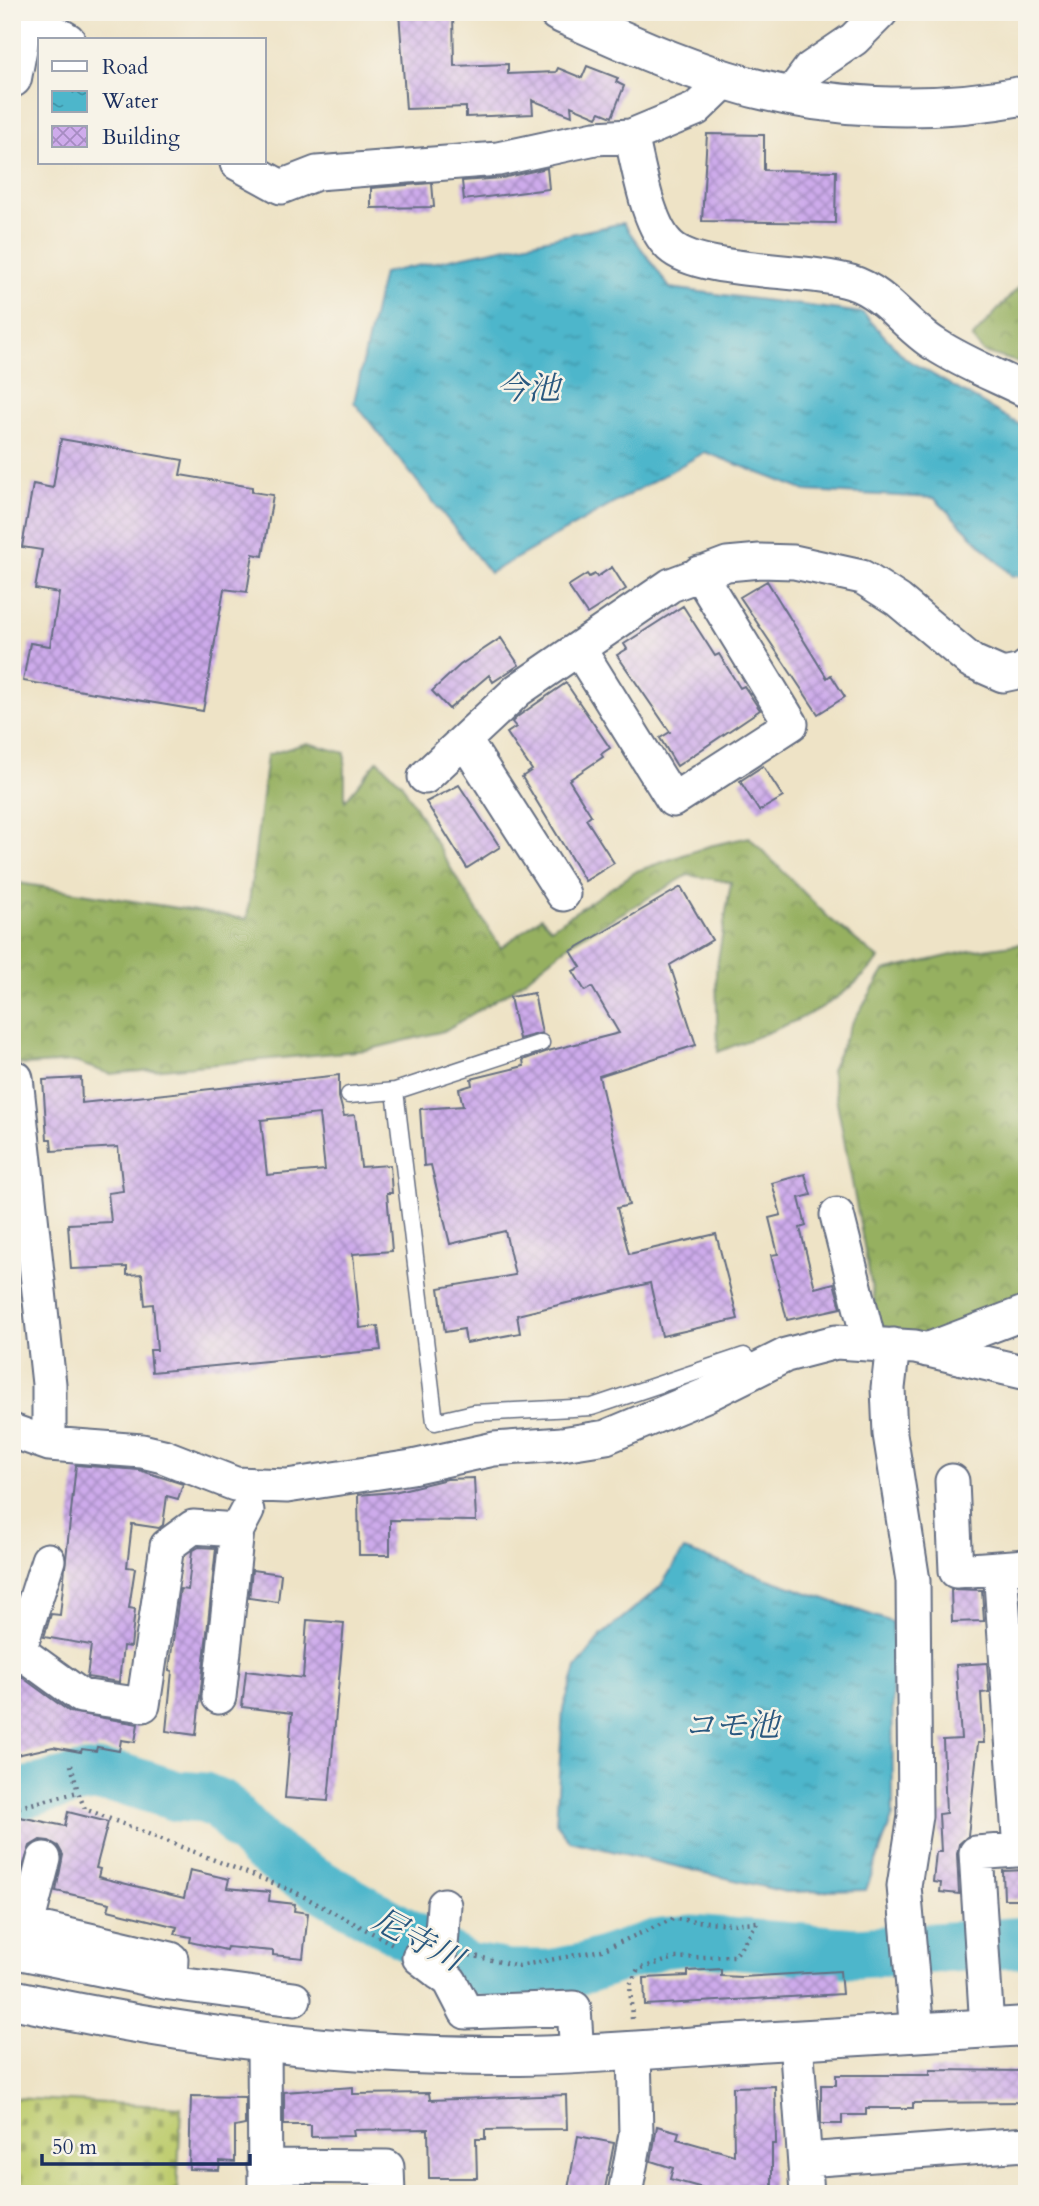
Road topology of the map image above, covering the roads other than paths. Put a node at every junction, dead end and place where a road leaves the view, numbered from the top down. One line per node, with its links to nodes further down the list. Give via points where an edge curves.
1 (558, 12): 6 (street)
2 (881, 12): 8 (street, via 854,39 810,69)
3 (19, 13): 4 (street); 5 (street)
4 (64, 38)
5 (12, 78)
6 (726, 80): 8 (street); 9 (street, via 696,109)
7 (1027, 95): 8 (street, via 992,102 931,104)
8 (789, 97)
9 (631, 136): 10 (street, via 596,138 498,159 317,173 281,187); 11 (street, via 654,223 669,246 688,257 719,264 816,273 854,283 889,303 936,346)
10 (239, 164)
11 (1027, 391)
12 (699, 573): 13 (street, via 671,585); 13 (street, via 791,724 673,800); 14 (street, via 760,561 794,562 862,577 898,600 971,661 1003,675)
13 (579, 649): 15 (street, via 518,691)
14 (1027, 667)
15 (465, 741): 16 (street); 17 (street)
16 (425, 777)
17 (563, 894)
18 (541, 1043): 20 (lane)
19 (12, 1077): 29 (street, via 16,1078 47,1370)
20 (395, 1091): 21 (lane); 26 (lane, via 435,1422 474,1413 592,1407 744,1356)
21 (349, 1095)
22 (837, 1215): 24 (street)
23 (1027, 1312): 25 (street)
24 (881, 1343): 25 (street); 26 (street, via 813,1345); 45 (street, via 913,1581 915,1815 904,1885)
25 (927, 1350): 27 (street)
26 (756, 1369): 31 (street, via 606,1437 494,1449 351,1477)
27 (1027, 1373)
28 (12, 1431): 29 (street)
29 (50, 1444): 31 (street, via 142,1451 235,1484)
30 (952, 1481): 34 (street, via 956,1571)
31 (260, 1487): 32 (street)
32 (237, 1530): 33 (street, via 192,1527 167,1546 144,1705 80,1696 19,1650); 35 (street)
33 (48, 1560)
34 (1013, 1567): 36 (street)
35 (219, 1697)
36 (1018, 1707): 37 (street)
37 (1023, 1849): 44 (street, via 976,1853)
38 (44, 1859): 40 (street)
39 (444, 1905): 49 (street, via 433,1957 466,2012 574,2008)
40 (17, 1933): 42 (street, via 170,1983)
41 (12, 1998): 47 (street, via 130,2023)
42 (294, 1999)
43 (1027, 2026): 44 (street)
44 (987, 2028): 45 (street)
45 (917, 2032): 46 (street)
46 (796, 2040): 48 (street); 51 (street)
47 (264, 2042): 49 (street, via 397,2053); 52 (street)
48 (634, 2052): 49 (street); 54 (street, via 636,2134)
49 (577, 2055)
50 (1027, 2144): 51 (street)
51 (805, 2160): 55 (street)
52 (265, 2180): 53 (street, via 387,2167)
53 (388, 2194)
54 (625, 2194)
55 (807, 2194)

